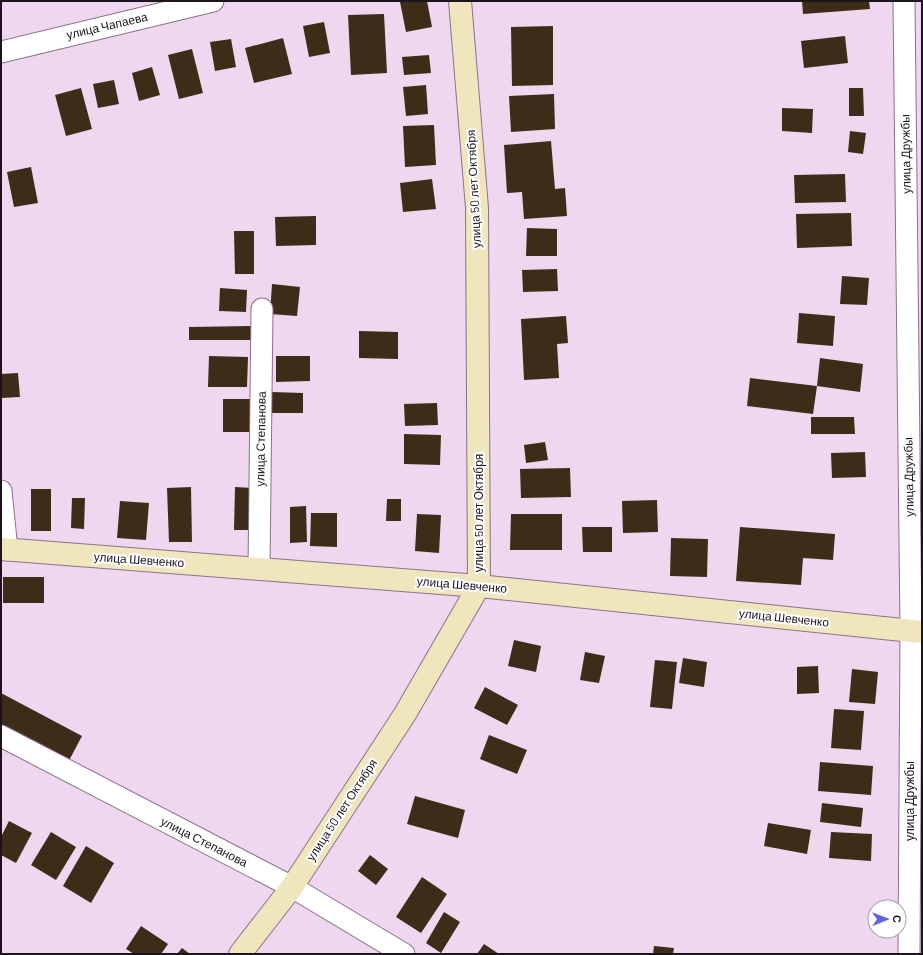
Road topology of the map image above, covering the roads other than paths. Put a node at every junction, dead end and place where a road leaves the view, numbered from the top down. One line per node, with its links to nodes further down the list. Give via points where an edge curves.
1 (213, 1): 4 (street, улица Чапаева)
2 (460, 1): 9 (street, улица 50 лет Октября, via 477,208)
3 (904, 1): 10 (street, улица Дружбы)
4 (1, 52)
5 (262, 309): 8 (street, улица Степанова)
6 (1, 491): 7 (street)
7 (4, 550): 8 (street, улица Шевченко)
8 (259, 569): 9 (street, улица Шевченко)
9 (479, 586): 10 (street, улица Шевченко); 12 (street, улица 50 лет Октября, via 405,714)
10 (916, 632): 15 (street, улица Дружбы)
11 (1, 736): 12 (street, улица Степанова)
12 (292, 887): 13 (street, улица 50 лет Октября); 14 (street, улица Степанова)
13 (240, 954)
14 (404, 954)
15 (909, 954)

